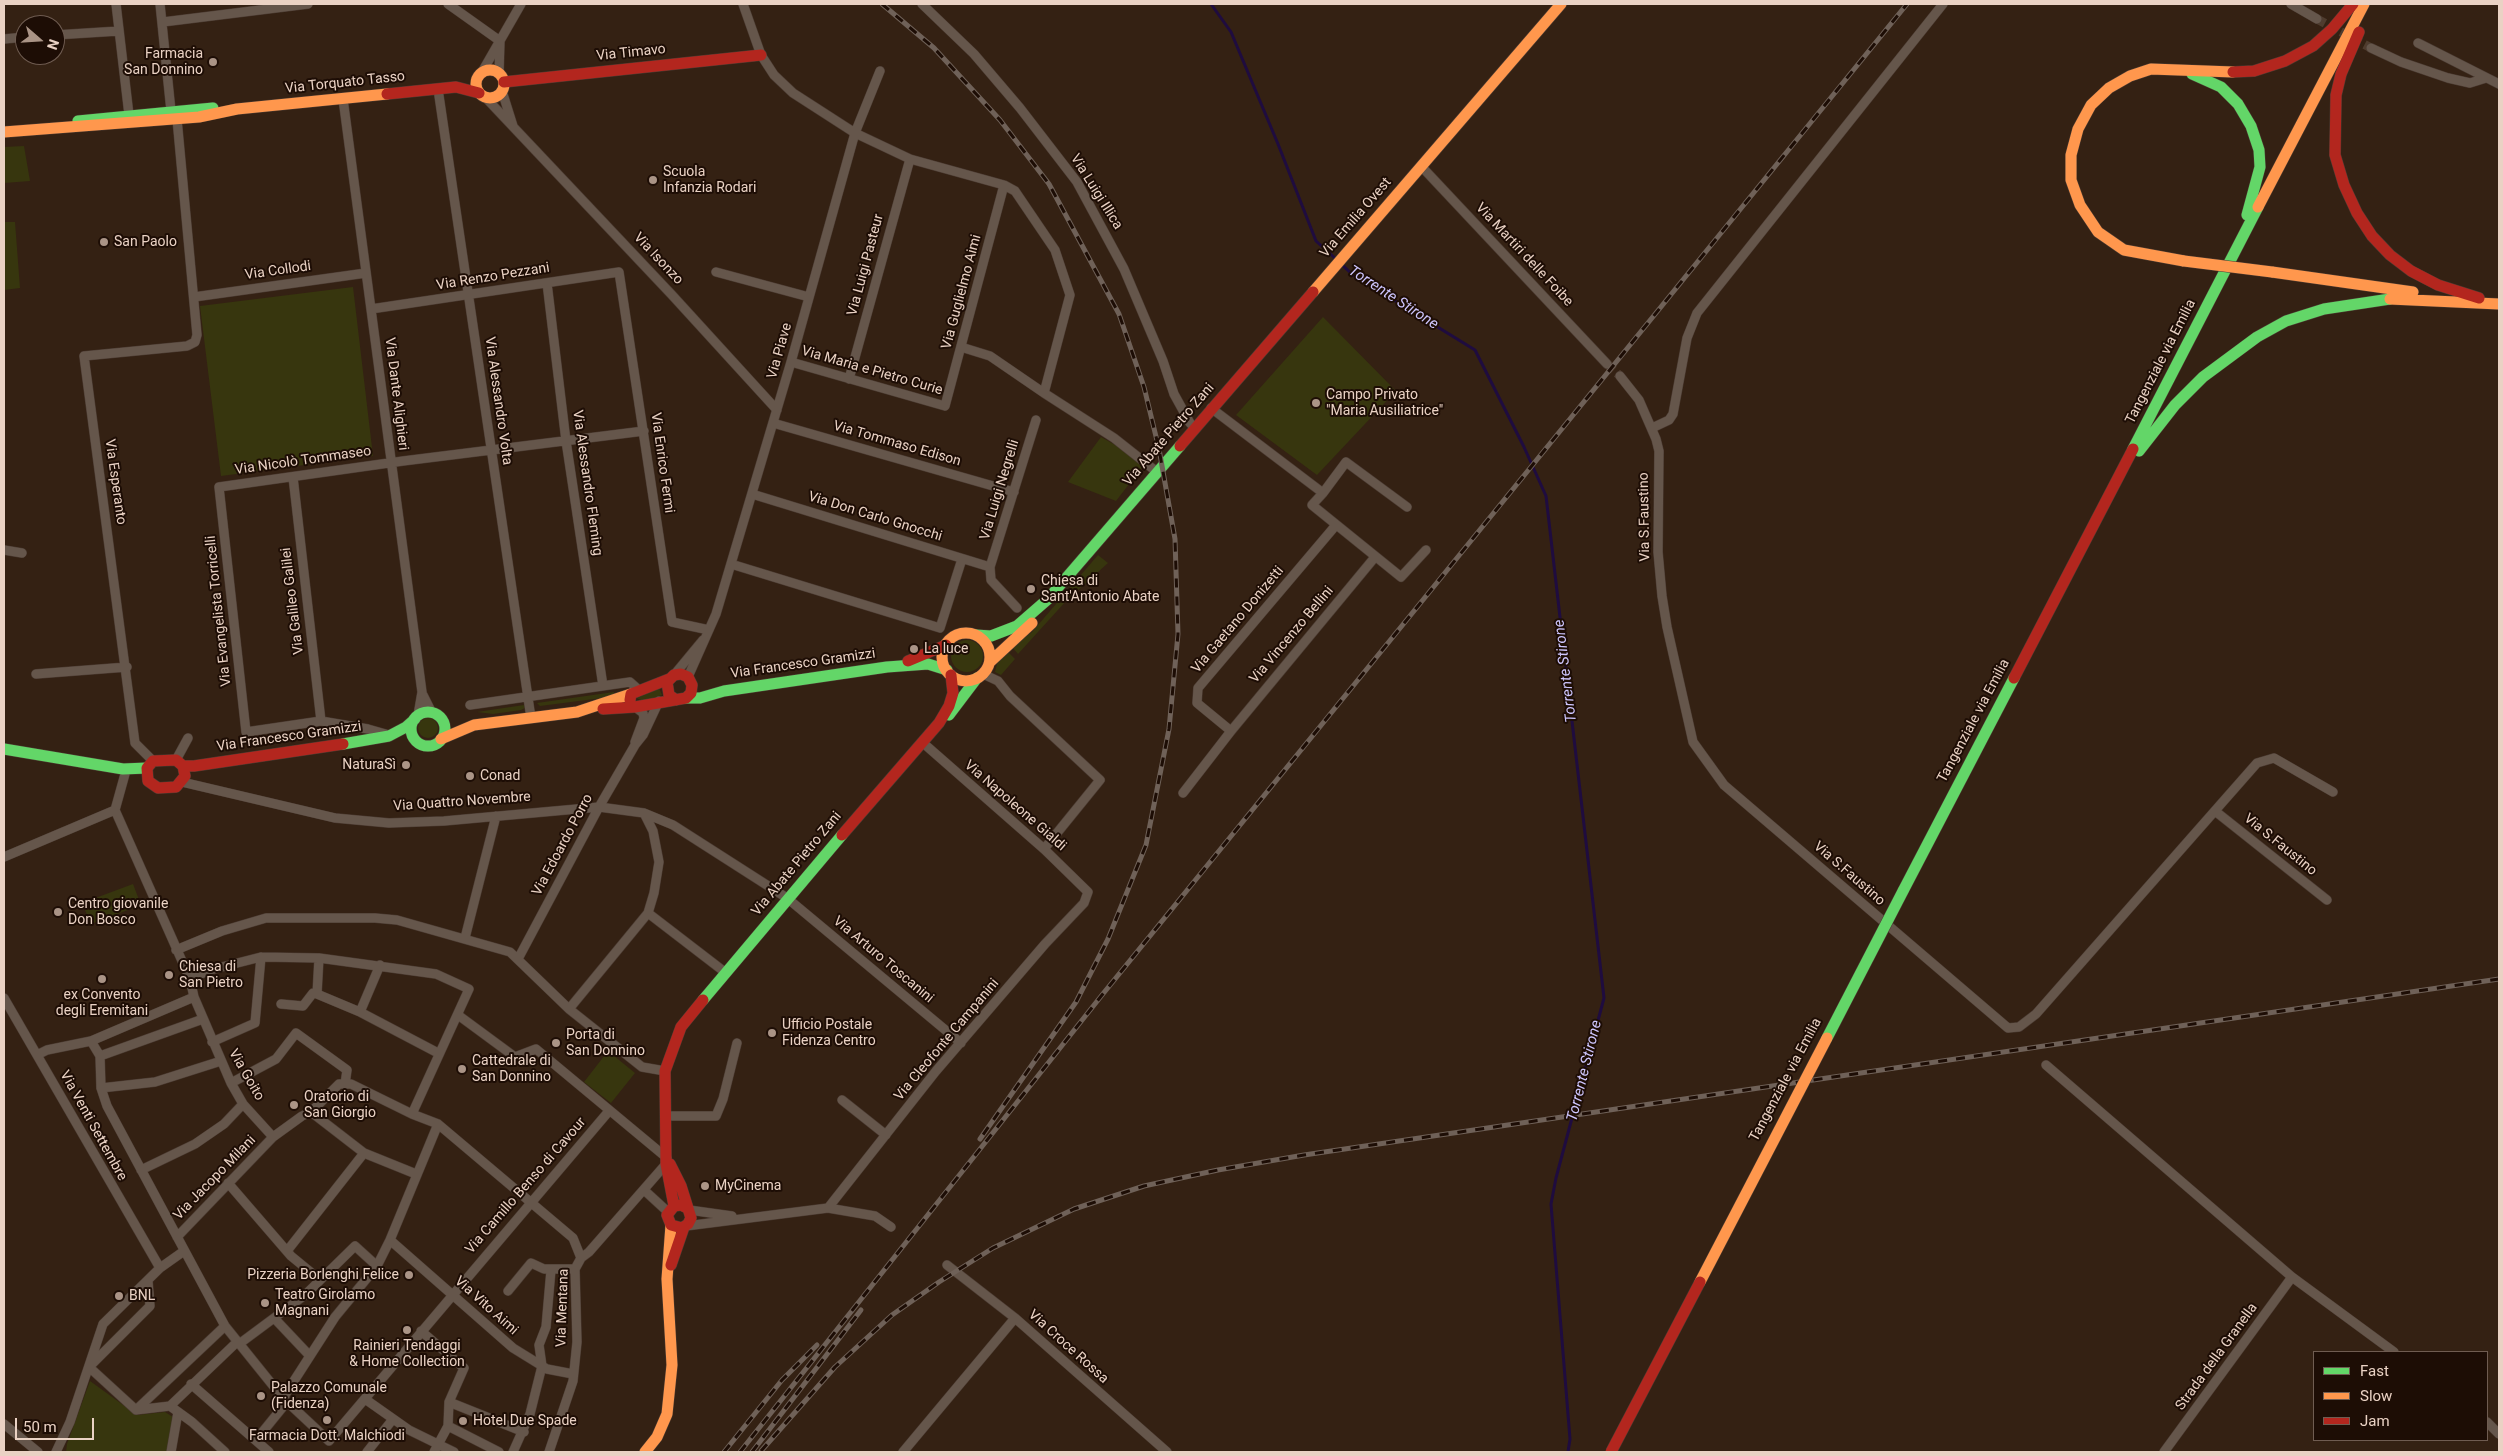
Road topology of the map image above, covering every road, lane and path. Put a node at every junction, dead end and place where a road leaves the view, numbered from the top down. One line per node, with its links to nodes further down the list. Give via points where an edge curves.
1 (116, 4): 16 (street)
2 (160, 4): 15 (street)
3 (308, 4): 15 (street)
4 (448, 4): 18 (street)
5 (522, 4): 18 (street)
6 (744, 4): 21 (street)
7 (922, 4): 63 (street, Via Luigi Illica, via 974,54 1077,182 1124,269 1174,394)
8 (1561, 4): 39 (main road, Via Emilia Ovest)
9 (1944, 4): 64 (street, via 1697,313 1687,338 1673,414 1669,420)
10 (2291, 4): 14 (street)
11 (2353, 4): 22 (main road, via 2313,46 2285,61 2254,71)
12 (2364, 4): 41 (main road, Tangenziale via Emilia)
13 (2370, 4): 50 (main road, via 2341,74 2336,95 2335,155 2347,192 2372,236 2411,271 2438,285)
14 (2317, 19)
15 (163, 22): 32 (street)
16 (120, 31): 17 (street); 33 (street)
17 (65, 34)
18 (500, 41): 24 (street); 26 (street, Via Isonzo)
19 (2418, 43): 25 (street)
20 (2371, 48): 25 (street, via 2448,78 2470,83)
21 (761, 55): 26 (main road, Via Timavo); 37 (street, via 774,75 793,94)
22 (2175, 69): 41 (main road, via 2221,87 2238,104 2252,126 2260,167); 50 (main road, bridge, via 2151,69 2109,88 2091,105 2078,129 2071,155 2072,180 2080,205 2098,232 2124,250 2184,261)
23 (880, 71): 37 (street, Via Piave)
24 (481, 74): 26 (main road, via 489,70); 28 (main road, Via Torquato Tasso); 30 (main road, via 476,85)
25 (2486, 78): 27 (street)
26 (502, 82): 30 (main road, via 492,98); 35 (street, Via Isonzo)
27 (2499, 84)
28 (456, 87): 29 (main road, Via Torquato Tasso); 30 (main road, Via Torquato Tasso)
29 (438, 89): 31 (main road, Via Torquato Tasso); 47 (street, Via Alessandro Volta)
30 (482, 95): 35 (street, Via Isonzo)
31 (343, 98): 32 (main road, Via Torquato Tasso); 44 (street, Via Dante Alighieri)
32 (174, 115): 33 (main road, Via Torquato Tasso); 34 (main road, Via Torquato Tasso, via 98,127); 48 (street)
33 (129, 116): 34 (main road, Via Torquato Tasso, via 70,122)
34 (59, 127): 36 (main road, Via Torquato Tasso)
35 (515, 131): 60 (street, Via Isonzo)
36 (4, 132)
37 (855, 133): 38 (street); 49 (street, Via Piave)
38 (910, 159): 40 (street); 56 (street, Via Luigi Pasteur)
39 (1421, 166): 46 (main road, Via Emilia Ovest); 54 (street, Via Martiri delle Foibe)
40 (1004, 186): 52 (street, Via Guglielmo Aimi); 57 (street, via 1015,191 1055,250 1070,296)
41 (2238, 248): 70 (main road, Tangenziale via Emilia)
42 (619, 272): 45 (street, Via Renzo Pezzani); 65 (street, Via Enrico Fermi)
43 (716, 272): 49 (street)
44 (366, 273): 48 (street, Via Collodi); 51 (street, Via Dante Alighieri)
45 (547, 283): 47 (street, Via Renzo Pezzani); 66 (street, Via Alessandro Fleming)
46 (1313, 290): 59 (main road, Via Abate Pietro Zani)
47 (470, 295): 51 (street, Via Renzo Pezzani); 67 (street, Via Alessandro Volta)
48 (194, 297): 91 (street, Via Esperanto, via 195,342 187,346 84,356)
49 (809, 297): 53 (street, Via Piave)
50 (2499, 304): 70 (main road, via 2401,298 2353,304 2286,321 2256,337 2203,377 2175,405)
51 (371, 309): 68 (street, Via Dante Alighieri)
52 (961, 347): 57 (street, via 990,356); 58 (street, Via Guglielmo Aimi)
53 (791, 362): 56 (street, Via Maria e Pietro Curie); 60 (street, Via Piave)
54 (1607, 364)
55 (1620, 376): 64 (street, Via S.Faustino, via 1639,400)
56 (849, 379): 58 (street, Via Maria e Pietro Curie)
57 (1044, 393): 69 (street, via 1114,438)
58 (945, 406)
59 (1211, 408): 63 (main road, Via Abate Pietro Zani); 75 (street)
60 (777, 410): 62 (street, Via Piave)
61 (1036, 420): 73 (street, Via Luigi Negrelli)
62 (773, 423): 73 (street, Via Tommaso Edison); 74 (street, Via Piave)
63 (1195, 428): 69 (main road, Via Abate Pietro Zani)
64 (1652, 428): 130 (street, Via S.Faustino, via 1659,450 1658,552 1662,596 1693,742 1724,785 2005,1026 2019,1027 2036,1014)
65 (644, 431): 66 (street, Via Nicolò Tommaseo); 87 (street, Via Enrico Fermi, via 672,622)
66 (566, 441): 67 (street, Via Nicolò Tommaseo); 98 (street, Via Alessandro Fleming)
67 (491, 450): 68 (street, Via Nicolò Tommaseo); 102 (street, Via Alessandro Volta)
68 (391, 462): 71 (street, Via Nicolò Tommaseo); 100 (street, Via Dante Alighieri)
69 (1157, 472): 85 (main road, Via Abate Pietro Zani)
70 (2120, 475): 246 (main road, Tangenziale via Emilia, bridge)
71 (293, 476): 72 (street, Via Nicolò Tommaseo); 111 (street, Via Galileo Galilei)
72 (219, 487): 111 (street, Via Evangelista Torricelli, via 246,732)
73 (1014, 492): 84 (street, Via Luigi Negrelli)
74 (752, 494): 82 (street, Via Don Carlo Gnocchi); 83 (street, Via Piave)
75 (1322, 494): 76 (street, via 1346,462); 77 (street, via 1312,504)
76 (1407, 507)
77 (1336, 524): 81 (street); 114 (street, Via Gaetano Donizetti, via 1198,688 1197,703)
78 (4, 550): 80 (street)
79 (1426, 550): 81 (street, via 1401,577)
80 (22, 553)
81 (1375, 557): 114 (street, Via Vincenzo Bellini)
82 (962, 558): 83 (street, via 940,628); 84 (street, Via Don Carlo Gnocchi)
83 (731, 564): 87 (street, Via Piave)
84 (990, 567): 86 (street, via 991,580)
85 (1048, 599): 88 (main road, Via Abate Pietro Zani, via 1017,626 991,636); 90 (main road, Via Abate Pietro Zani, via 1035,620)
86 (1017, 608)
87 (707, 634): 96 (street, Via Piave); 97 (street, Via Piave)
88 (976, 635): 89 (main road, Via Francesco Gramizzi, via 962,633); 90 (main road, via 988,646)
89 (946, 645): 92 (main road, Via Francesco Gramizzi, via 920,658); 93 (main road, via 943,658)
90 (990, 662): 95 (main road)
91 (126, 666): 94 (street); 122 (street, Via Esperanto, via 135,743)
92 (887, 667): 93 (main road, Via Francesco Gramizzi, via 928,664); 99 (main road, Via Francesco Gramizzi)
93 (949, 673): 95 (main road, Via Francesco Gramizzi, via 964,681); 112 (main road, Via Abate Pietro Zani, via 953,693)
94 (36, 674)
95 (980, 676): 112 (main road, Via Abate Pietro Zani, via 951,714); 133 (street, via 998,681 1100,780)
96 (671, 677): 97 (main road, Via Francesco Gramizzi, via 681,674); 101 (main road, Via Francesco Gramizzi); 103 (main road, via 667,691)
97 (690, 680): 99 (main road, Via Francesco Gramizzi, via 702,688); 103 (main road, via 691,693)
98 (603, 686): 101 (street, via 630,682); 102 (street)
99 (724, 691): 103 (main road, Via Francesco Gramizzi)
100 (422, 692): 108 (street, Via Dante Alighieri); 109 (street, Via Dante Alighieri)
101 (635, 692): 106 (main road, via 630,702); 107 (main road, Via Francesco Gramizzi)
102 (528, 697): 105 (street); 110 (street, Via Alessandro Volta)
103 (681, 699): 104 (main road, Via Francesco Gramizzi)
104 (659, 701): 106 (main road, Via Francesco Gramizzi); 120 (street, Via Edoardo Porro)
105 (470, 705)
106 (635, 707): 107 (main road, Via Francesco Gramizzi); 120 (street, Via Edoardo Porro, via 644,718)
107 (588, 709): 110 (main road, Via Francesco Gramizzi)
108 (435, 714): 109 (main road, Via Francesco Gramizzi); 113 (main road, Via Francesco Gramizzi); 117 (main road, via 444,726)
109 (416, 717): 115 (main road, Via Francesco Gramizzi); 118 (main road, via 412,733)
110 (531, 718): 113 (main road, Via Francesco Gramizzi)
111 (321, 721): 115 (street)
112 (939, 723): 119 (main road, Via Abate Pietro Zani)
113 (474, 725): 117 (main road, Via Francesco Gramizzi)
114 (1231, 731): 127 (street, Via Vincenzo Bellini)
115 (389, 736): 118 (main road, Via Francesco Gramizzi); 123 (main road, Via Francesco Gramizzi)
116 (188, 738): 123 (street)
117 (441, 739): 118 (main road, Via Francesco Gramizzi, via 430,746)
118 (417, 742)
119 (922, 742): 133 (street, Via Napoleone Gialdi); 136 (main road, Via Abate Pietro Zani)
120 (635, 745): 128 (street, Via Edoardo Porro)
121 (4, 749): 124 (main road, Via Quattro Novembre)
122 (150, 764): 123 (main road, Via Quattro Novembre); 124 (main road, Via Quattro Novembre); 125 (main road)
123 (184, 770): 125 (main road, Via Quattro Novembre, via 176,787 158,788); 132 (street, Via Quattro Novembre, via 344,819 389,823)
124 (128, 772): 125 (main road, Via Quattro Novembre); 129 (street)
125 (148, 781)
126 (2334, 792): 130 (street, Via S.Faustino, via 2274,758 2257,764)
127 (1183, 793)
128 (599, 807): 131 (street, Via Quattro Novembre); 132 (street, Via Quattro Novembre); 143 (street, Via Edoardo Porro)
129 (114, 810): 134 (street); 140 (street, Via Goito)
130 (2215, 810): 137 (street, Via S.Faustino)
131 (644, 813): 136 (street, Via Arturo Toscanini, via 673,825); 138 (street, via 654,831 659,862)
132 (496, 816): 139 (street)
133 (1044, 849): 135 (street, Via Napoleone Gialdi)
134 (4, 857)
135 (1088, 892): 158 (street, Via Cleofonte Campanini, via 1084,903)
136 (787, 898): 145 (main road, Via Abate Pietro Zani); 158 (street, Via Arturo Toscanini)
137 (2327, 900)
138 (648, 912): 145 (street); 151 (street)
139 (465, 938): 140 (street, via 397,920 266,918); 143 (street, via 510,952)
140 (176, 950): 146 (street, Via Goito)
141 (261, 957): 142 (street); 146 (street, via 210,970); 156 (street, via 255,1023)
142 (319, 958): 144 (street); 147 (street)
143 (518, 959): 151 (street)
144 (380, 965): 152 (street); 153 (street, via 436,974 469,989)
145 (726, 973): 164 (main road, Via Abate Pietro Zani, via 681,1027)
146 (190, 979): 148 (street, Via Goito)
147 (317, 994): 150 (street, via 313,993 303,1006); 152 (street)
148 (194, 997): 154 (street, Via Goito); 155 (street)
149 (4, 998): 160 (street, Via Venti Settembre)
150 (281, 1004)
151 (569, 1009): 164 (street, via 642,1067)
152 (360, 1012): 159 (street)
153 (458, 1015): 159 (street); 170 (street, via 514,1057 536,1049)
154 (203, 1019): 156 (street, Via Goito); 161 (street)
155 (91, 1040): 160 (street); 161 (street)
156 (212, 1042): 162 (street, Via Goito)
157 (737, 1043): 173 (street, via 716,1116)
158 (961, 1043): 175 (street, Via Cleofonte Campanini)
159 (438, 1054): 172 (street)
160 (37, 1055): 198 (street, Via Venti Settembre)
161 (100, 1059): 167 (street)
162 (221, 1062): 165 (street, Via Goito); 167 (street, via 154,1082)
163 (2046, 1065): 201 (street)
164 (664, 1071): 173 (main road)
165 (231, 1082): 166 (street, via 276,1059 296,1033 347,1070); 169 (street, Via Goito)
166 (345, 1084): 171 (street, Via Jacopo Milani, via 339,1084); 172 (street)
167 (101, 1088): 179 (street)
168 (842, 1100): 175 (street)
169 (243, 1104): 176 (street, Via Goito); 179 (street, via 224,1124 195,1144)
170 (609, 1111): 178 (street); 183 (street, Via Camillo Benso di Cavour)
171 (311, 1112): 176 (street, Via Jacopo Milani); 177 (street)
172 (412, 1114): 174 (street)
173 (665, 1116): 178 (main road)
174 (438, 1124): 180 (street); 183 (street)
175 (886, 1135): 184 (street, Via Cleofonte Campanini)
176 (273, 1137): 181 (street, Via Jacopo Milani)
177 (364, 1153): 180 (street); 194 (street)
178 (667, 1161): 182 (street, Via Mentana); 185 (main road); 186 (main road, via 681,1186)
179 (141, 1170): 191 (street)
180 (416, 1174): 192 (street)
181 (228, 1183): 191 (street, Via Jacopo Milani); 194 (street)
182 (644, 1190): 185 (street); 195 (street, Via Mentana)
183 (530, 1202): 195 (street, via 573,1238); 206 (street, Via Camillo Benso di Cavour)
184 (828, 1208): 187 (street); 190 (street, via 875,1216)
185 (671, 1209): 186 (main road, via 681,1205); 188 (main road, via 668,1218)
186 (688, 1209): 187 (street); 189 (main road, via 690,1220)
187 (742, 1217): 189 (street)
188 (671, 1225): 189 (main road, via 677,1228); 203 (main road)
189 (685, 1226): 203 (main road)
190 (891, 1227)
191 (177, 1237): 193 (street)
192 (390, 1240): 197 (street); 206 (street, Via Vito Aimi)
193 (184, 1251): 198 (street); 209 (street)
194 (287, 1251): 202 (street)
195 (581, 1258): 199 (street, Via Mentana)
196 (947, 1265): 207 (street)
197 (377, 1266): 202 (street, via 355,1246); 213 (street)
198 (160, 1268): 204 (street)
199 (575, 1269): 200 (street); 216 (street, Via Mentana, via 577,1342)
200 (551, 1270): 205 (street, via 530,1263); 214 (street, via 546,1327 539,1345)
201 (2292, 1277): 212 (street); 247 (street, Strada della Granella)
202 (319, 1279): 208 (street, via 305,1295)
203 (667, 1279): 243 (main road, via 672,1365 667,1414)
204 (148, 1281): 215 (street, via 103,1324); 215 (street, via 150,1306)
205 (508, 1291)
206 (452, 1294): 210 (street, Via Camillo Benso di Cavour); 214 (street, Via Vito Aimi, via 513,1348)
207 (1015, 1318): 244 (street, Via Croce Rossa); 245 (street, Via Croce Rossa)
208 (274, 1319): 211 (street); 213 (street)
209 (224, 1326): 211 (street); 222 (street)
210 (420, 1331): 219 (street, Via Camillo Benso di Cavour); 220 (street, via 464,1368)
211 (238, 1343): 217 (street); 218 (street)
212 (2393, 1351)
213 (309, 1355): 218 (street)
214 (542, 1366): 216 (street, Via Vito Aimi); 228 (street)
215 (89, 1367): 222 (street); 234 (street, via 70,1422)
216 (573, 1374): 242 (street, Via Mentana)
217 (191, 1384): 221 (street); 230 (street)
218 (283, 1398): 219 (street, Via Camillo Benso di Cavour, via 329,1441); 230 (street, via 282,1408)
219 (365, 1399): 224 (street)
220 (450, 1402): 227 (street); 228 (street)
221 (170, 1406): 222 (street); 223 (street)
222 (136, 1410)
223 (178, 1412): 235 (street); 236 (street)
224 (393, 1419): 231 (street); 238 (street)
225 (2488, 1423): 229 (street)
226 (4, 1424): 232 (street)
227 (448, 1426): 231 (street); 240 (street)
228 (524, 1432): 241 (street)
229 (2499, 1434)
230 (256, 1440): 237 (street)
231 (436, 1448): 239 (street)
232 (38, 1452)
233 (46, 1452): 234 (street)
234 (55, 1452)
235 (171, 1452)
236 (225, 1452)
237 (268, 1452)
238 (366, 1452)
239 (454, 1452)
240 (498, 1452)
241 (513, 1452)
242 (549, 1452)
243 (645, 1452)
244 (903, 1452)
245 (1167, 1452)
246 (1611, 1452)
247 (2164, 1452)

